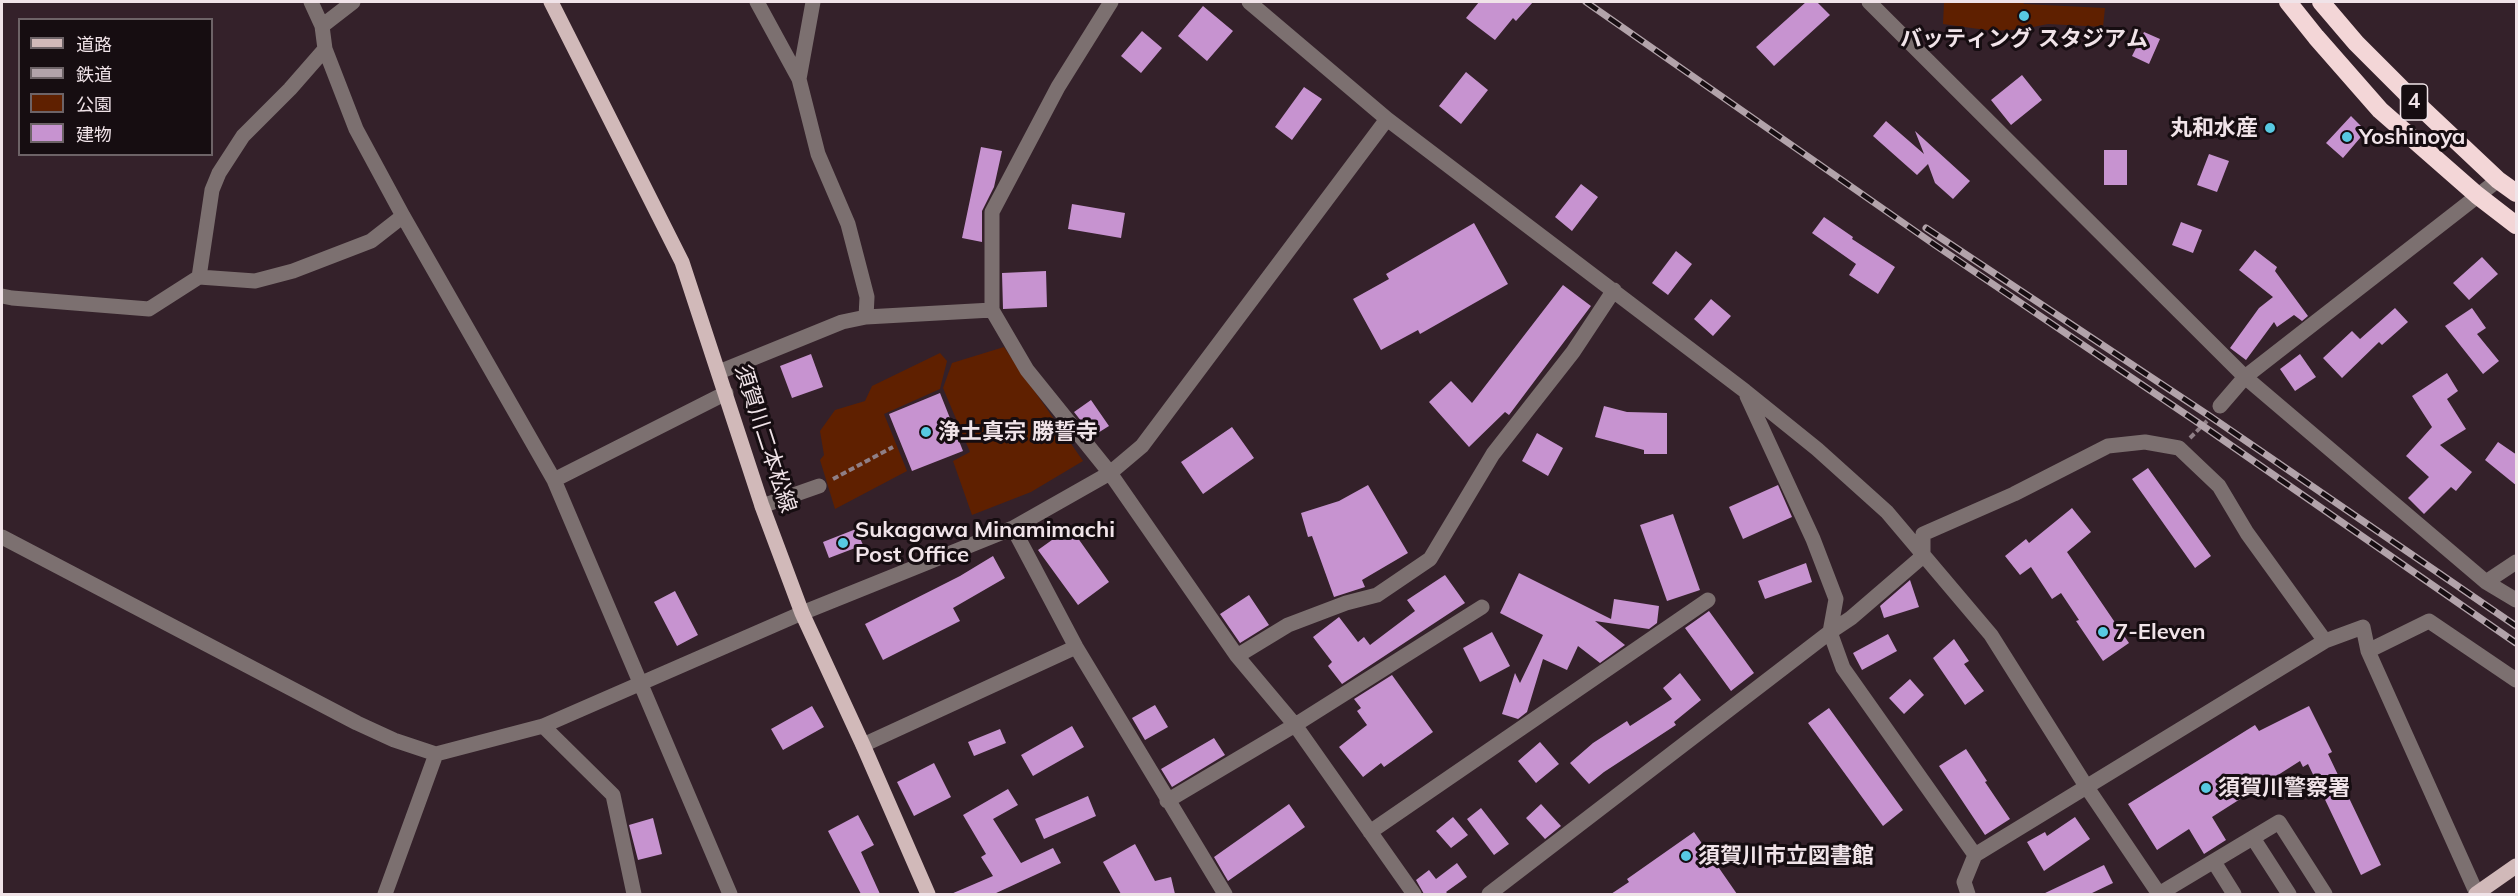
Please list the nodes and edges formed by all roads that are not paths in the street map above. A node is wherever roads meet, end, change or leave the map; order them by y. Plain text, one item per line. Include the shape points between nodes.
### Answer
1 (311, 2) edge
2 (353, 2) edge
3 (551, 2) edge
4 (756, 2) edge
5 (813, 2) edge
6 (1111, 2) edge
7 (1249, 2) edge
8 (1869, 2) edge
9 (2288, 2) edge
10 (2321, 2) edge
11 (322, 26) junction
12 (326, 49) junction
13 (799, 79) junction
14 (1387, 118) junction
15 (2498, 180) junction
16 (2517, 193) edge
17 (2477, 195) junction
18 (403, 216) junction
19 (2517, 225) edge
20 (199, 277) junction
21 (1614, 290) junction
22 (2, 296) edge
23 (992, 310) junction
24 (866, 317) junction
25 (719, 372) junction
26 (2245, 377) junction
27 (1745, 391) junction
28 (726, 393) junction
29 (2220, 406) road end
30 (1110, 472) junction
31 (554, 480) junction
32 (819, 486) road end
33 (762, 506) junction
34 (1013, 528) junction
35 (2, 537) edge
36 (1923, 556) junction
37 (2517, 562) edge
38 (2487, 582) junction
39 (1708, 600) dead end
40 (2517, 600) edge
41 (1482, 607) dead end
42 (802, 613) junction
43 (1830, 632) junction
44 (2325, 641) junction
45 (1076, 647) junction
46 (2368, 651) junction
47 (1237, 656) junction
48 (2517, 680) edge
49 (640, 683) junction
50 (1295, 725) junction
51 (543, 726) junction
52 (863, 745) junction
53 (436, 754) junction
54 (2086, 786) junction
55 (1167, 801) junction
56 (1370, 832) junction
57 (2253, 838) junction
58 (1975, 855) junction
59 (2214, 862) junction
60 (2517, 866) edge
61 (2180, 890) edge
62 (385, 894) edge
63 (634, 894) edge
64 (730, 894) edge
65 (928, 894) edge
66 (1226, 894) edge
67 (1414, 894) edge
68 (1489, 894) edge
69 (1968, 894) edge
70 (2159, 894) edge
71 (2234, 894) edge
72 (2289, 894) edge
73 (2325, 894) edge
74 (2476, 894) edge

1 - 11 street
2 - 11 street
3 - 25 main road, 須賀川二本松線 via 682,262
4 - 13 street
5 - 13 street
6 - 23 street via 1058,87 992,212
7 - 14 street
8 - 26 street
9 - 17 highway, 4 via 2380,110
10 - 15 highway, 4 via 2356,43
11 - 12 street
12 - 18 street via 356,129
12 - 20 street via 243,136 219,173 212,190
13 - 24 street via 818,154 848,224 867,297
14 - 21 street
14 - 30 street via 1142,446
15 - 16 highway, 4
15 - 17 street
17 - 19 highway, 4
17 - 26 street
18 - 20 street via 371,241 293,271 255,281
18 - 31 street
20 - 22 street via 149,309
21 - 27 street
21 - 47 street via 1573,352 1493,454 1430,559 1377,595 1288,625
23 - 24 street
23 - 30 street via 1027,369
24 - 25 street via 842,322
25 - 28 main road, 須賀川二本松線
26 - 29 street
26 - 38 street
27 - 36 street via 1887,512
27 - 43 street via 1836,599
28 - 31 street
28 - 33 main road, 須賀川二本松線
30 - 34 street
30 - 47 street
31 - 49 street
32 - 33 street
33 - 42 main road, 須賀川二本松線
34 - 42 street
34 - 45 street
35 - 53 street via 357,723
36 - 43 street
36 - 44 street via 1923,534 2108,446 2145,442 2179,448 2219,486 2247,533
36 - 54 street via 1990,635
37 - 38 street
38 - 40 street
39 - 56 street
41 - 50 street
42 - 49 street
42 - 52 main road, 須賀川二本松線
43 - 58 street via 1844,668
43 - 68 street
44 - 46 street via 2363,627
44 - 54 street
45 - 52 street
45 - 55 street
46 - 48 street via 2429,621
46 - 74 street
47 - 50 street
49 - 51 street
49 - 64 street
50 - 55 street
50 - 56 street
51 - 53 street
51 - 63 street via 613,795
52 - 65 main road, 須賀川二本松線
53 - 62 street
54 - 58 street
54 - 70 street
55 - 66 street
56 - 67 street
57 - 59 street
57 - 72 street
57 - 73 street via 2279,822
58 - 69 street via 1964,882
59 - 61 street
59 - 71 street
60 - 74 main road
61 - 70 street

